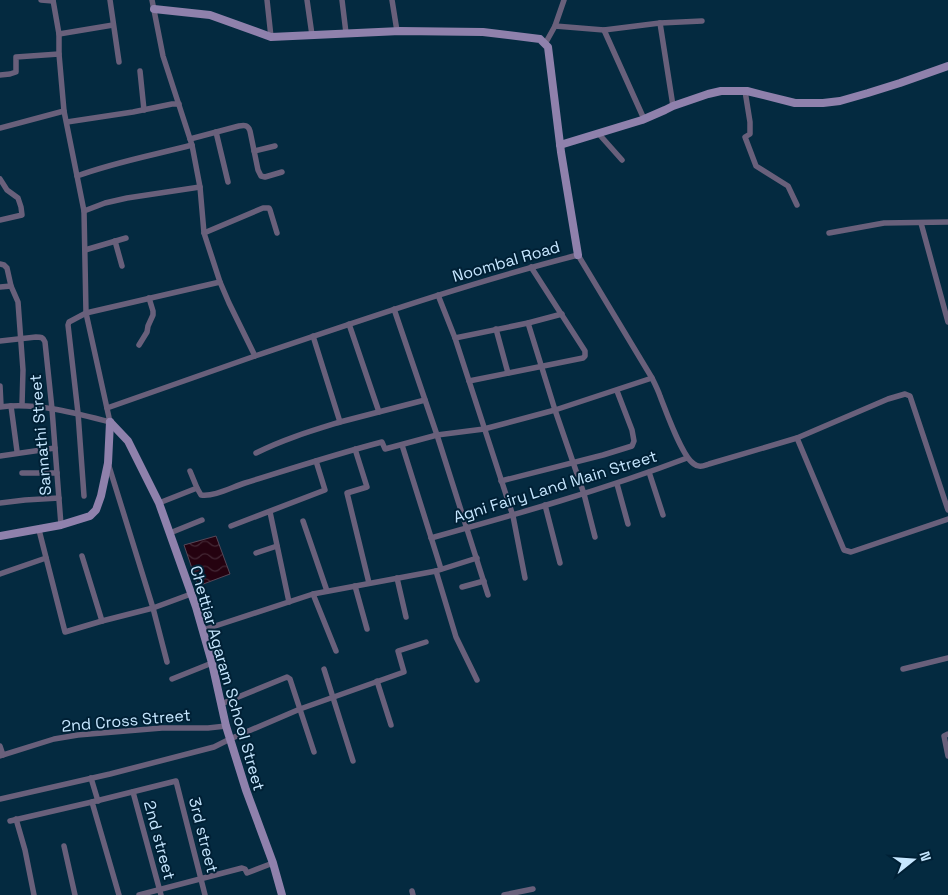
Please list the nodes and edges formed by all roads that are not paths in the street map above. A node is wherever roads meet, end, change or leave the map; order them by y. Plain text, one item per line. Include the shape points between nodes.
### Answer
1 (41, 0) edge
2 (110, 0) edge
3 (152, 0) edge
4 (267, 0) edge
5 (307, 0) edge
6 (342, 0) edge
7 (392, 0) edge
8 (564, 0) edge
9 (53, 1) edge
10 (154, 9) junction
11 (702, 21) dead end
12 (660, 23) junction
13 (113, 25) junction
14 (555, 26) junction
15 (604, 30) junction
16 (397, 31) junction
17 (346, 33) junction
18 (59, 34) junction
19 (312, 35) junction
20 (271, 37) junction
21 (545, 44) junction
22 (59, 54) junction
23 (118, 62) dead end
24 (948, 66) edge
25 (140, 70) dead end
26 (0, 75) edge
27 (745, 90) junction
28 (179, 104) junction
29 (673, 106) junction
30 (144, 110) junction
31 (64, 111) junction
32 (644, 118) junction
33 (66, 122) junction
34 (0, 128) edge
35 (216, 132) junction
36 (598, 133) junction
37 (191, 142) junction
38 (560, 145) junction
39 (275, 146) dead end
40 (254, 151) junction
41 (622, 160) dead end
42 (282, 172) dead end
43 (78, 176) junction
44 (0, 179) edge
45 (228, 182) dead end
46 (200, 186) junction
47 (797, 205) dead end
48 (84, 211) junction
49 (0, 220) edge
50 (948, 222) edge
51 (921, 223) junction
52 (204, 233) junction
53 (277, 233) dead end
54 (830, 233) dead end
55 (126, 238) dead end
56 (115, 241) junction
57 (85, 250) junction
58 (578, 255) junction
59 (0, 264) edge
60 (122, 266) dead end
61 (531, 267) junction
62 (220, 282) junction
63 (11, 286) junction
64 (0, 288) edge
65 (438, 295) junction
66 (149, 298) junction
67 (394, 309) junction
68 (86, 313) junction
69 (562, 314) junction
70 (948, 322) edge
71 (528, 323) junction
72 (349, 324) junction
73 (496, 329) junction
74 (313, 336) junction
75 (455, 338) junction
76 (21, 339) junction
77 (0, 341) edge
78 (139, 345) dead end
79 (254, 356) junction
80 (542, 366) junction
81 (508, 373) junction
82 (652, 378) junction
83 (469, 381) junction
84 (0, 386) edge
85 (617, 390) junction
86 (425, 400) junction
87 (22, 405) junction
88 (1, 406) edge
89 (11, 406) junction
90 (106, 408) junction
91 (52, 409) junction
92 (555, 410) junction
93 (380, 412) junction
94 (78, 414) junction
95 (110, 422) junction
96 (340, 422) junction
97 (484, 429) junction
98 (437, 435) junction
99 (797, 438) junction
100 (402, 445) junction
101 (55, 448) junction
102 (355, 449) junction
103 (17, 451) dead end
104 (256, 453) dead end
105 (0, 456) edge
106 (687, 458) junction
107 (316, 461) junction
108 (573, 462) junction
109 (108, 463) junction
110 (190, 471) dead end
111 (649, 472) junction
112 (22, 473) dead end
113 (57, 473) junction
114 (501, 481) junction
115 (616, 484) junction
116 (197, 488) junction
117 (584, 494) junction
118 (84, 496) dead end
119 (59, 498) junction
120 (0, 503) edge
121 (159, 503) junction
122 (545, 505) junction
123 (948, 510) edge
124 (270, 512) junction
125 (663, 515) dead end
126 (513, 516) junction
127 (948, 519) edge
128 (202, 520) dead end
129 (303, 521) dead end
130 (628, 524) dead end
131 (61, 525) junction
132 (231, 526) dead end
133 (467, 528) junction
134 (39, 530) junction
135 (170, 533) junction
136 (0, 536) edge
137 (595, 537) dead end
138 (431, 538) junction
139 (277, 546) junction
140 (256, 553) dead end
141 (82, 556) dead end
142 (46, 558) junction
143 (477, 558) junction
144 (560, 563) dead end
145 (438, 570) junction
146 (0, 574) edge
147 (397, 578) junction
148 (525, 578) dead end
149 (484, 581) junction
150 (369, 583) junction
151 (355, 586) junction
152 (462, 587) dead end
153 (327, 591) junction
154 (191, 594) junction
155 (313, 594) junction
156 (488, 595) dead end
157 (289, 602) junction
158 (153, 608) junction
159 (406, 617) dead end
160 (102, 621) junction
161 (367, 629) dead end
162 (203, 630) junction
163 (426, 642) dead end
164 (336, 651) dead end
165 (948, 658) edge
166 (167, 662) dead end
167 (212, 663) junction
168 (324, 669) dead end
169 (903, 669) dead end
170 (172, 679) dead end
171 (477, 680) dead end
172 (377, 682) junction
173 (333, 697) junction
174 (221, 704) junction
175 (300, 709) junction
176 (391, 725) dead end
177 (226, 726) junction
178 (948, 734) edge
179 (230, 738) junction
180 (0, 746) edge
181 (314, 752) dead end
182 (1, 755) edge
183 (948, 756) edge
184 (353, 761) dead end
185 (91, 778) junction
186 (133, 792) junction
187 (0, 798) edge
188 (95, 801) junction
189 (64, 846) dead end
190 (273, 863) junction
191 (201, 879) junction
192 (533, 889) dead end
193 (160, 892) edge
194 (34, 895) edge
195 (75, 895) edge
196 (119, 895) edge
197 (139, 895) edge
198 (205, 895) edge
199 (282, 895) edge
200 (504, 895) edge

1 - 9 street
2 - 13 street
3 - 10 street
4 - 20 street
5 - 19 street
6 - 17 street
7 - 16 street
8 - 14 street
9 - 18 street
10 - 20 street via 210,15
10 - 28 street via 163,56
11 - 12 street
12 - 15 street
12 - 29 street
13 - 18 street
13 - 23 street
14 - 15 street
14 - 21 street
15 - 32 street
16 - 17 street
16 - 21 street via 483,32 540,40
17 - 19 street
18 - 22 street
19 - 20 street
21 - 38 street via 548,47
22 - 26 street via 16,57 16,72
22 - 31 street
24 - 27 street via 868,93 824,103 795,103
25 - 30 street
27 - 29 street via 713,93
27 - 47 street via 750,122 750,134 745,136 756,166 788,186
28 - 30 street
28 - 37 street
29 - 32 street
30 - 33 street
31 - 33 street
31 - 34 street
32 - 36 street
33 - 43 street
35 - 37 street
35 - 40 street via 246,125
35 - 45 street
36 - 38 street
36 - 41 street
37 - 43 street via 164,153
37 - 46 street
38 - 58 street
39 - 40 street
40 - 42 street via 261,176
43 - 48 street
44 - 49 street via 22,207 22,215
46 - 48 street via 127,198
46 - 52 street
48 - 57 street
50 - 51 street
51 - 54 street via 884,223
51 - 70 street
52 - 53 street via 263,208 269,208
52 - 62 street
55 - 56 street
56 - 57 street
56 - 60 street
57 - 68 street
58 - 61 street, Noombal Road
58 - 82 street, Noombal Road
59 - 63 street via 6,266
61 - 65 street, Noombal Road
61 - 69 street
62 - 66 street
62 - 79 street
63 - 64 street
63 - 76 street via 18,302
65 - 67 street, Noombal Road
65 - 75 street
66 - 68 street
66 - 78 street via 153,315
67 - 72 street, Noombal Road
67 - 86 street
68 - 90 street
68 - 94 street via 71,320 68,326
69 - 71 street
69 - 80 street via 586,351 585,356
71 - 73 street
71 - 80 street
72 - 74 street, Noombal Road
72 - 93 street
73 - 75 street
73 - 81 street
74 - 79 street, Noombal Road
74 - 96 street
75 - 83 street
76 - 77 street
76 - 87 street
76 - 91 street, Sannathi Street via 44,339
79 - 90 street, Noombal Road
80 - 81 street
80 - 92 street
81 - 83 street
82 - 85 street
82 - 106 street, Noombal Road
83 - 97 street
84 - 88 street
85 - 92 street
85 - 108 street via 632,430 632,446
86 - 93 street
86 - 98 street
87 - 89 street
87 - 91 street
88 - 89 street
89 - 103 street
90 - 95 street
91 - 94 street
91 - 101 street, Sannathi Street
92 - 97 street
92 - 108 street
93 - 96 street
94 - 95 street
94 - 118 street
95 - 109 street
95 - 121 street, Chettiar Agaram School Street via 128,441
96 - 104 street via 305,432
97 - 98 street
97 - 114 street
98 - 100 street
98 - 133 street
99 - 106 street via 699,467
99 - 123 street via 888,400 905,394 910,396
99 - 127 street via 844,550 851,552
100 - 102 street via 385,450 382,442
100 - 138 street
101 - 105 street
101 - 113 street, Sannathi Street
102 - 107 street
102 - 150 street via 367,486 347,493
106 - 111 street, Agni Fairy Land Main Street
107 - 116 street via 207,496 201,495
107 - 124 street via 325,490
108 - 114 street
108 - 117 street
109 - 131 street via 96,510 90,516
109 - 158 street
110 - 116 street
111 - 115 street, Agni Fairy Land Main Street
111 - 125 street
112 - 113 street
113 - 119 street, Sannathi Street
114 - 126 street
115 - 117 street, Agni Fairy Land Main Street
115 - 130 street
116 - 121 street
117 - 122 street, Agni Fairy Land Main Street
117 - 137 street
119 - 120 street
119 - 131 street, Sannathi Street
121 - 135 street, Chettiar Agaram School Street
122 - 126 street, Agni Fairy Land Main Street
122 - 144 street
124 - 132 street
124 - 139 street
126 - 133 street, Agni Fairy Land Main Street
126 - 148 street
128 - 135 street
129 - 153 street
131 - 134 street
133 - 138 street, Agni Fairy Land Main Street
133 - 143 street
134 - 136 street
134 - 142 street
135 - 154 street, Chettiar Agaram School Street
138 - 145 street
139 - 140 street
139 - 157 street
141 - 160 street
142 - 146 street
142 - 160 street via 65,632
143 - 145 street
143 - 149 street
145 - 147 street
145 - 171 street via 456,637
147 - 150 street
147 - 159 street
149 - 152 street
149 - 156 street
150 - 151 street
151 - 153 street
151 - 161 street
153 - 155 street
154 - 158 street
154 - 162 street, Chettiar Agaram School Street
155 - 157 street
155 - 164 street
157 - 162 street
158 - 160 street
158 - 166 street
162 - 167 street, Chettiar Agaram School Street
163 - 172 street via 398,651 404,672
165 - 169 street
167 - 170 street
167 - 174 street, Chettiar Agaram School Street
168 - 173 street
172 - 173 street
172 - 176 street
173 - 175 street
173 - 184 street
174 - 175 street via 286,677 290,679
174 - 177 street, Chettiar Agaram School Street
175 - 179 street
175 - 181 street
177 - 179 street, Chettiar Agaram School Street
177 - 182 street, 2nd Cross Street via 78,735
178 - 183 street via 944,736
179 - 185 street via 214,747
179 - 190 street, Chettiar Agaram School Street
180 - 182 street
185 - 187 street
185 - 188 street
186 - 188 street
186 - 191 street, 3rd street via 176,781
186 - 193 street, 2nd street
188 - 194 street via 13,820 25,850
188 - 196 street
189 - 195 street
190 - 191 street via 247,873 242,868
190 - 199 street, Chettiar Agaram School Street
191 - 193 street
191 - 198 street, 3rd street
192 - 200 street
193 - 197 street

